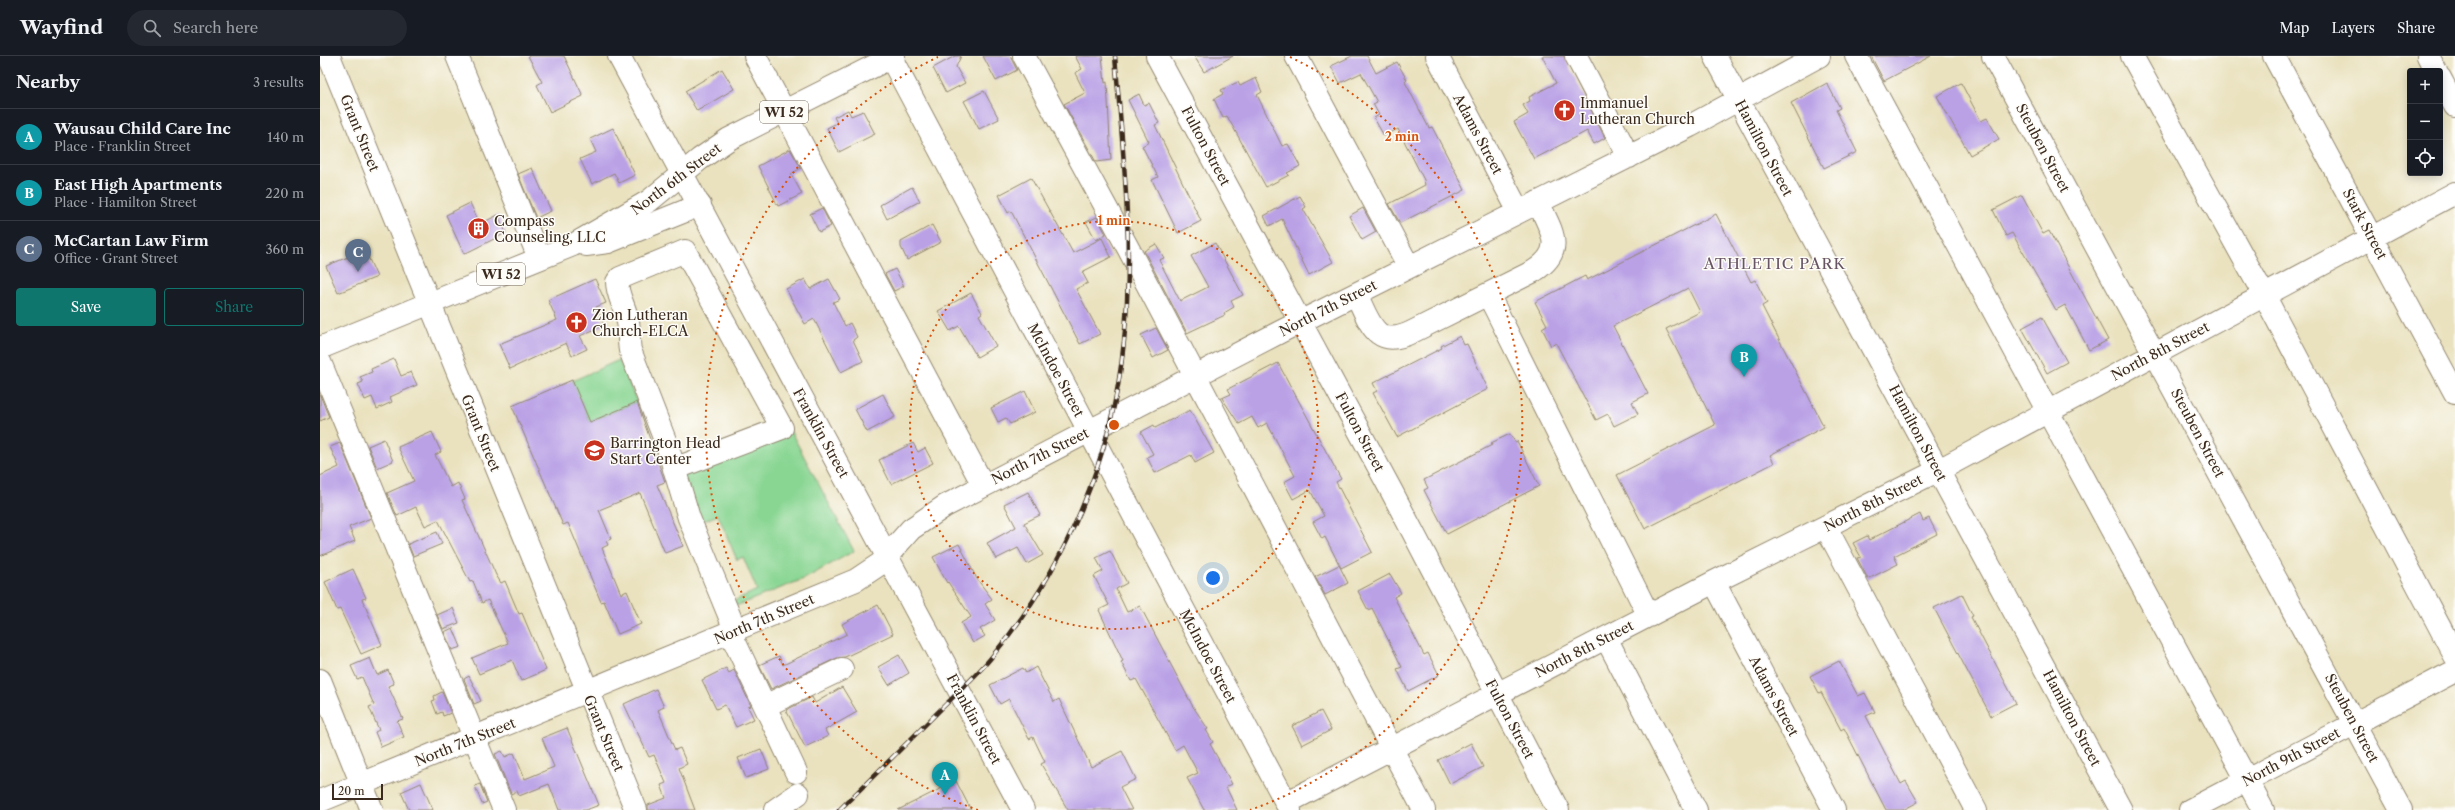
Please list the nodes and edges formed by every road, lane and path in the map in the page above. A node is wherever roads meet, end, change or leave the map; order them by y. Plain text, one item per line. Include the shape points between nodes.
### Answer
1 (329, 56) edge
2 (457, 56) edge
3 (619, 56) edge
4 (755, 56) edge
5 (1024, 56) edge
6 (1157, 56) edge
7 (1296, 56) edge
8 (1437, 56) edge
9 (1576, 56) edge
10 (1715, 56) edge
11 (1819, 56) edge
12 (1856, 56) edge
13 (1994, 56) edge
14 (2132, 56) edge
15 (2274, 56) edge
16 (2428, 56) edge
17 (892, 57) edge
18 (2434, 68) edge
19 (2443, 84) edge
20 (1738, 100) junction
21 (2455, 106) edge
22 (785, 112) junction
23 (1629, 157) junction
24 (682, 174) junction
25 (2455, 193) edge
26 (700, 205) junction
27 (1529, 207) junction
28 (2371, 237) junction
29 (572, 245) junction
30 (539, 258) junction
31 (1409, 267) junction
32 (1356, 294) junction
33 (1488, 294) junction
34 (2264, 295) junction
35 (429, 303) junction
36 (1301, 322) junction
37 (320, 348) edge
38 (2155, 354) junction
39 (320, 362) edge
40 (1195, 376) junction
41 (2455, 393) edge
42 (2047, 412) junction
43 (1088, 431) junction
44 (674, 469) junction
45 (1939, 470) junction
46 (983, 485) junction
47 (1826, 527) junction
48 (887, 556) junction
49 (1714, 582) junction
50 (1649, 616) junction
51 (733, 633) junction
52 (1606, 638) junction
53 (2455, 656) edge
54 (842, 669) dead end
55 (2455, 671) edge
56 (320, 680) edge
57 (587, 693) junction
58 (1497, 694) junction
59 (765, 706) junction
60 (2355, 723) junction
61 (475, 738) junction
62 (1392, 749) junction
63 (796, 772) dead end
64 (2247, 780) junction
65 (362, 784) junction
66 (798, 794) dead end
67 (320, 801) edge
68 (1288, 806) edge
69 (372, 810) edge
70 (504, 810) edge
71 (636, 810) edge
72 (775, 810) edge
73 (1023, 810) edge
74 (1424, 810) edge
75 (1558, 810) edge
76 (1696, 810) edge
77 (1834, 810) edge
78 (1976, 810) edge
79 (2121, 810) edge
80 (2190, 810) edge
81 (2263, 810) edge
82 (2401, 810) edge

1 - 35 street, Grant Street
2 - 30 street
3 - 24 street, Franklin Street
4 - 22 street
5 - 40 street
6 - 36 street, Fulton Street
7 - 31 street
8 - 27 street, Adams Street
9 - 23 street
10 - 20 street, Hamilton Street
11 - 20 street, North 7th Street
12 - 42 street
13 - 38 street, Steuben Street
14 - 34 street
15 - 28 street, Stark Street
16 - 18 street
17 - 22 street, North 6th Street / WI 52
17 - 43 street, McIndoe Street
19 - 21 street
20 - 23 street, North 7th Street
20 - 45 street, Hamilton Street
22 - 24 street, North 6th Street / WI 52 via 729,139
22 - 46 street
23 - 27 street, North 7th Street
24 - 26 street, Franklin Street
24 - 29 street, North 6th Street / WI 52 via 635,210
25 - 28 street, North 8th Street
26 - 29 street via 608,242
26 - 48 street, Franklin Street
27 - 31 street, North 7th Street
27 - 33 street, Adams Street via 1554,239 1553,253 1544,265
28 - 34 street, North 8th Street
28 - 41 street, Stark Street
29 - 30 street, North 6th Street / WI 52
30 - 35 street, North 6th Street / WI 52
31 - 32 street, North 7th Street
32 - 33 street, Adams Street via 1376,332 1385,338 1393,339
32 - 36 street, North 7th Street
33 - 50 street
34 - 38 street, North 8th Street
34 - 53 street
35 - 37 street, North 6th Street / WI 52
35 - 57 street, Grant Street
36 - 40 street, North 7th Street
36 - 58 street, Fulton Street
38 - 42 street, North 8th Street
38 - 60 street, Steuben Street
39 - 61 street
40 - 43 street, North 7th Street
40 - 62 street
42 - 45 street, North 8th Street
42 - 64 street
43 - 46 street, North 7th Street
43 - 68 street, McIndoe Street
44 - 44 street via 630,350 628,322 616,282 620,278 685,251 782,428
44 - 51 street via 689,518
45 - 47 street, North 8th Street
45 - 79 street, Hamilton Street
46 - 48 street, North 7th Street via 910,529
47 - 49 street, North 8th Street
47 - 78 street
48 - 51 street, North 7th Street via 875,568 856,580
48 - 73 street, Franklin Street
49 - 50 street, North 8th Street
49 - 77 street, Adams Street
50 - 52 street, North 8th Street
51 - 57 street, North 7th Street
51 - 59 street
52 - 58 street, North 8th Street
52 - 76 street
54 - 59 street
55 - 60 street, North 9th Street
56 - 65 street
57 - 61 street, North 7th Street
57 - 71 street, Grant Street
58 - 62 street, North 8th Street
58 - 75 street, Fulton Street
59 - 63 street
60 - 64 street, North 9th Street
60 - 82 street, Steuben Street
61 - 65 street, North 7th Street
61 - 70 street
62 - 68 street, North 8th Street
62 - 74 street
64 - 80 street, North 9th Street
64 - 81 street
65 - 67 street, North 7th Street
65 - 69 street
66 - 72 street

